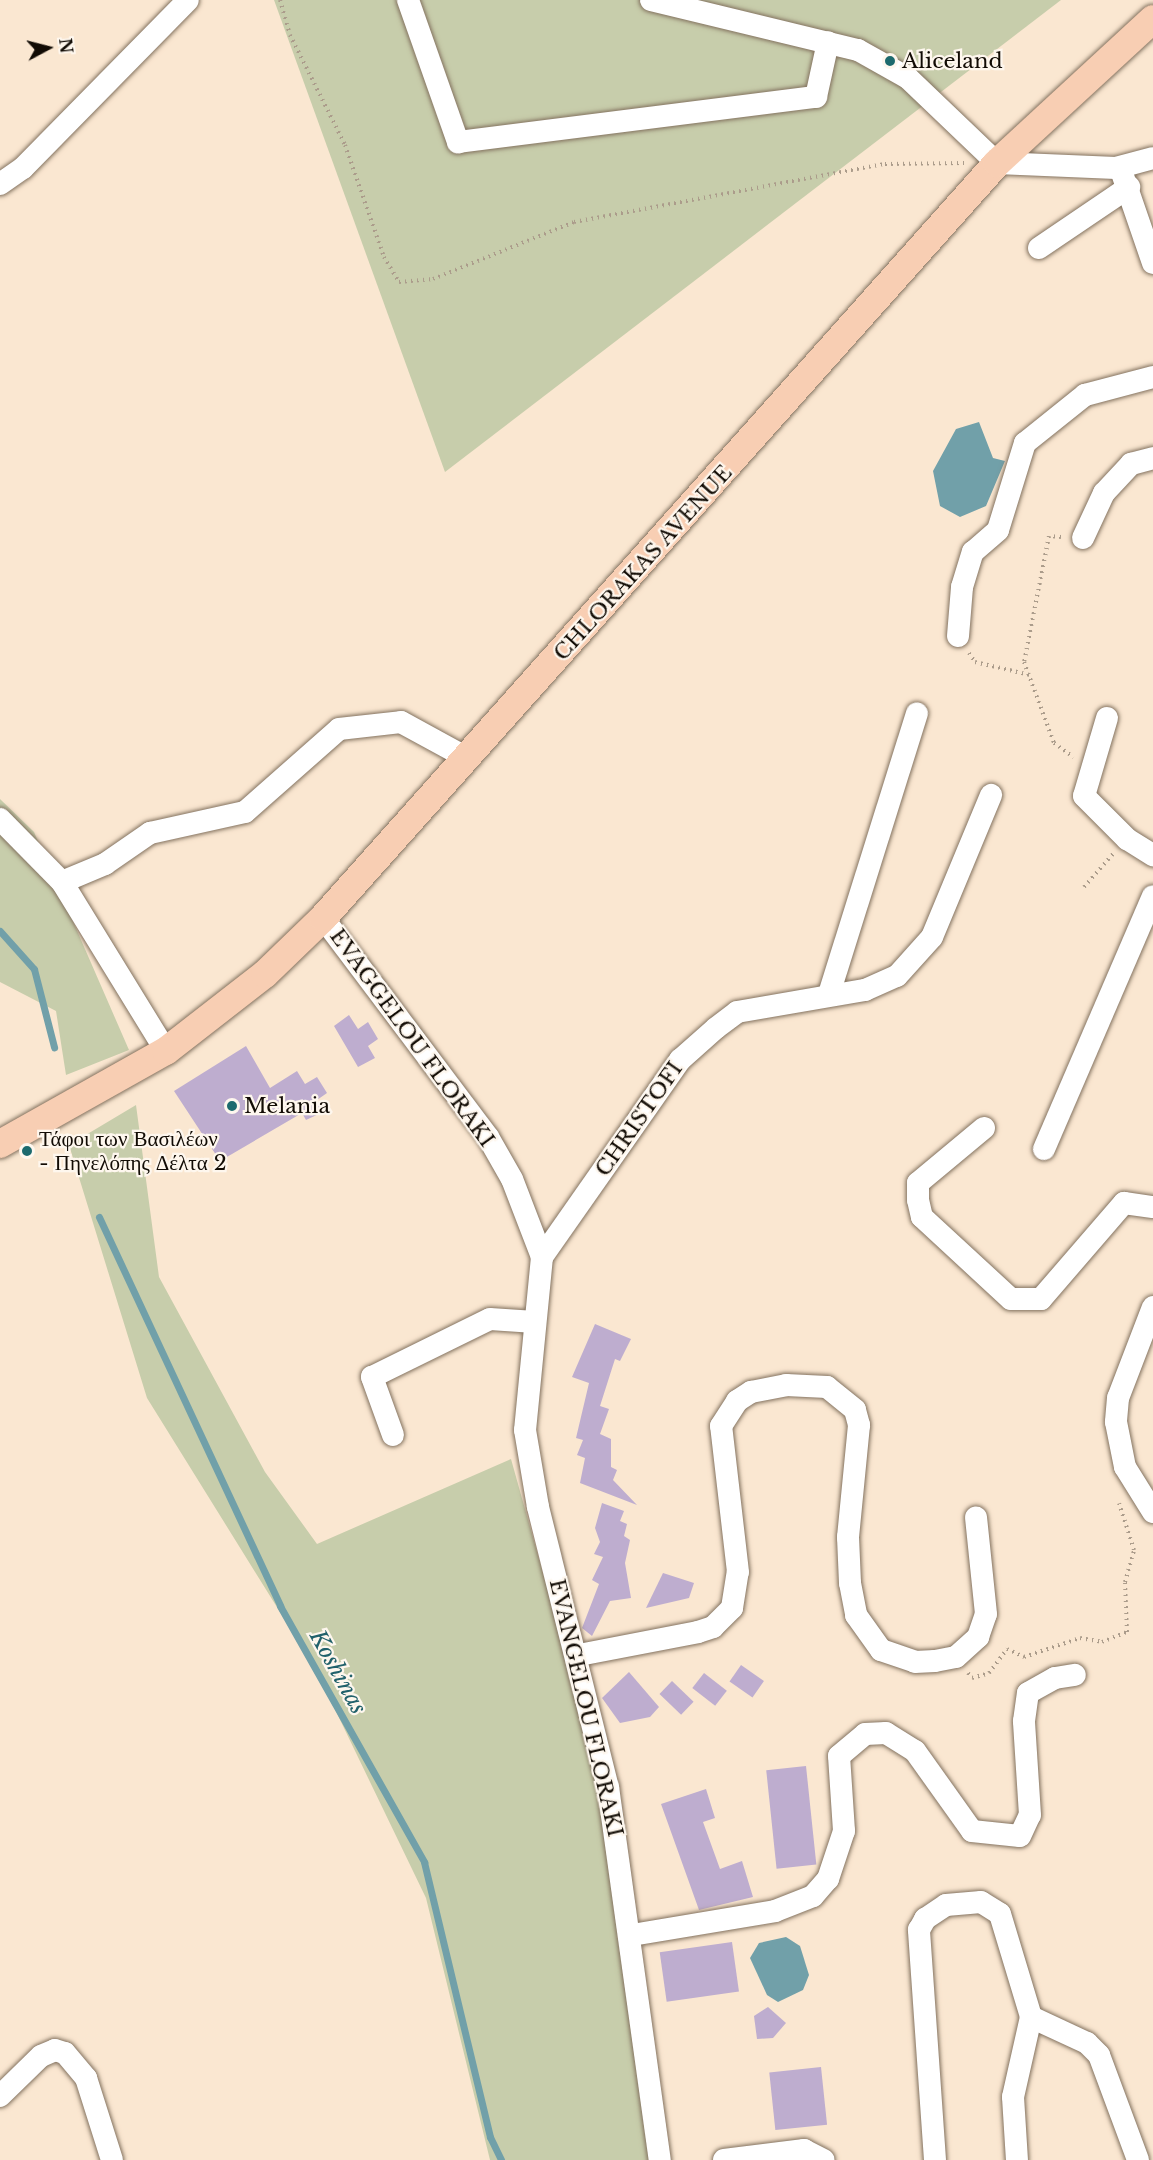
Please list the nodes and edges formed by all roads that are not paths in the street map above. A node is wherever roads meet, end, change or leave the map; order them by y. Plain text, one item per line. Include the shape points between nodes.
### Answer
1 (188, 0) edge
2 (408, 0) edge
3 (651, 0) edge
4 (722, 9) edge
5 (1153, 20) edge
6 (828, 42) junction
7 (1153, 158) edge
8 (997, 163) junction
9 (1116, 168) junction
10 (0, 184) edge
11 (1129, 187) junction
12 (1039, 248) dead end
13 (1153, 263) edge
14 (1153, 377) edge
15 (1153, 458) edge
16 (1083, 538) road end
17 (958, 636) road end
18 (917, 714) dead end
19 (1107, 718) dead end
20 (469, 759) junction
21 (991, 795) dead end
22 (0, 819) edge
23 (1153, 855) edge
24 (63, 882) junction
25 (1153, 896) edge
26 (323, 918) junction
27 (829, 994) junction
28 (166, 1051) junction
29 (984, 1128) dead end
30 (0, 1144) edge
31 (1044, 1149) dead end
32 (1153, 1207) edge
33 (542, 1257) junction
34 (1153, 1307) edge
35 (535, 1322) junction
36 (393, 1436) dead end
37 (1148, 1504) edge
38 (976, 1518) dead end
39 (579, 1655) junction
40 (1075, 1675) dead end
41 (632, 1935) junction
42 (1030, 2017) junction
43 (0, 2096) edge
44 (112, 2160) edge
45 (660, 2160) edge
46 (724, 2160) edge
47 (824, 2160) edge
48 (935, 2160) edge
49 (1017, 2160) edge
50 (1138, 2160) edge

1 - 10 street via 23,168
2 - 6 street via 458,142 816,97
3 - 4 street
4 - 6 street
5 - 8 main road, CHLORAKAS AVENUE
6 - 8 street via 858,50 908,78
7 - 9 street
8 - 9 street
8 - 20 main road, CHLORAKAS AVENUE
9 - 11 street
11 - 12 street
11 - 13 street
14 - 17 street via 1084,395 1025,443 998,530 973,552 962,587
15 - 16 street via 1131,464 1104,493
18 - 27 street
19 - 23 street via 1084,796 1126,839
20 - 24 street via 401,722 339,729 245,812 150,833 105,864
20 - 26 main road, CHLORAKAS AVENUE
21 - 27 street, CHRISTOFI via 932,937 897,976 865,990
22 - 24 street
24 - 28 street
25 - 31 street
26 - 28 main road, CHLORAKAS AVENUE via 266,974
26 - 33 street, EVAGGELOU FLORAKI via 488,1137 512,1179
27 - 33 street, CHRISTOFI via 737,1012 680,1060
28 - 30 main road, CHLORAKAS AVENUE
29 - 32 street via 918,1183 918,1200 922,1217 1011,1299 1026,1302 1046,1295 1124,1203
33 - 35 street, EVANGELOU FLORAKI
34 - 37 street via 1118,1398 1116,1422 1125,1467
35 - 36 street via 490,1319 372,1377
35 - 39 street, EVANGELOU FLORAKI via 524,1399 528,1460
38 - 39 street via 986,1614 978,1637 956,1657 915,1662 881,1650 856,1615 848,1538 860,1425 842,1394 809,1384 751,1392 737,1401 721,1426 738,1586 722,1619 698,1632
39 - 41 street, EVANGELOU FLORAKI
40 - 41 street via 1055,1678 1028,1694 1024,1721 1030,1815 1020,1836 972,1831 915,1751 886,1733 865,1734 839,1756 844,1831 828,1879 813,1896 775,1911
41 - 45 street, EVANGELOU FLORAKI
42 - 48 street via 1005,1927 992,1906 981,1902 946,1905 925,1918 919,1941
42 - 49 street via 1013,2097
42 - 50 street via 1087,2043 1099,2055
43 - 44 street via 41,2056 55,2050 65,2053 86,2078
46 - 47 street via 804,2150

